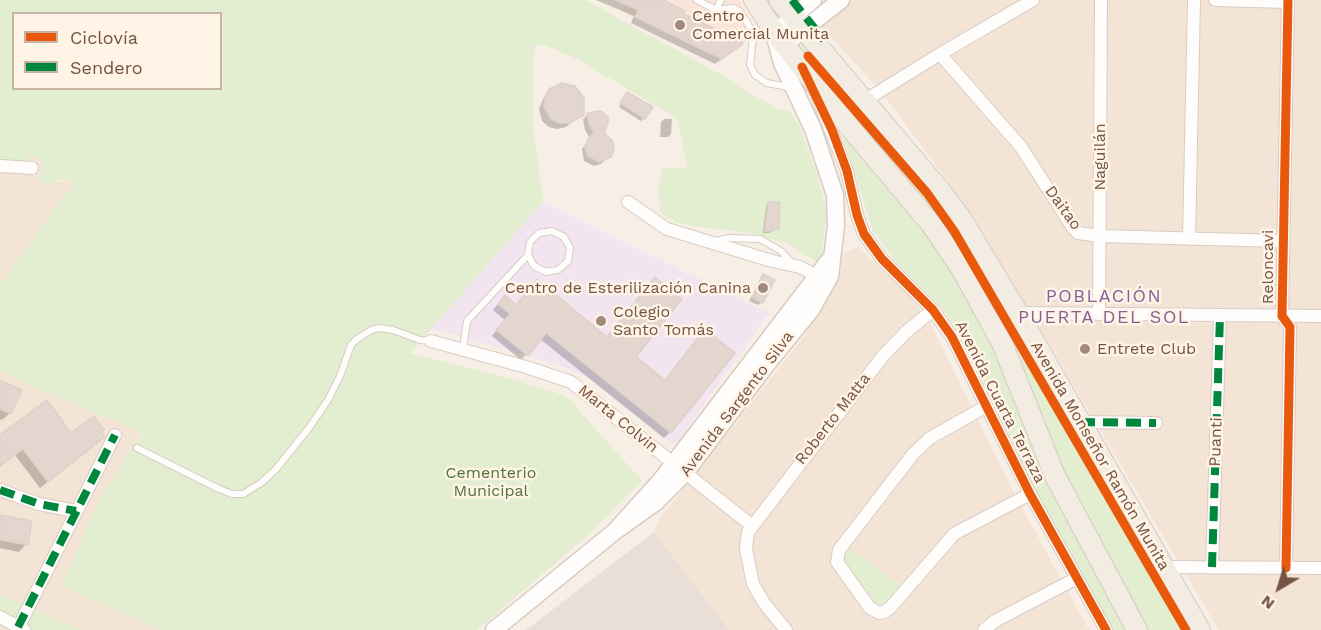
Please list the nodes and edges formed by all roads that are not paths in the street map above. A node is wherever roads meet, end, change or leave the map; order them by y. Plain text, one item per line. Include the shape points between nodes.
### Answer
1 (697, 0) edge
2 (721, 0) edge
3 (754, 0) edge
4 (779, 0) edge
5 (813, 0) edge
6 (841, 0) edge
7 (1033, 0) edge
8 (1101, 0) edge
9 (1194, 0) edge
10 (1215, 0) edge
11 (1288, 1) edge
12 (716, 9) junction
13 (798, 23) junction
14 (940, 54) junction
15 (785, 61) junction
16 (864, 101) junction
17 (0, 166) edge
18 (32, 168) dead end
19 (628, 202) dead end
20 (1100, 236) junction
21 (1189, 240) junction
22 (1282, 241) junction
23 (711, 243) junction
24 (528, 255) junction
25 (832, 256) junction
26 (794, 266) junction
27 (818, 276) junction
28 (933, 310) junction
29 (1018, 312) junction
30 (1099, 314) junction
31 (1282, 315) junction
32 (1220, 316) junction
33 (1321, 316) edge
34 (431, 341) joint
35 (463, 349) junction
36 (985, 407) junction
37 (1080, 422) junction
38 (1156, 423) dead end
39 (115, 435) dead end
40 (137, 448) dead end
41 (680, 469) junction
42 (0, 490) edge
43 (1030, 494) junction
44 (76, 511) junction
45 (752, 525) junction
46 (1163, 567) junction
47 (1212, 567) junction
48 (1286, 568) junction
49 (1321, 568) edge
50 (1077, 578) junction
51 (0, 617) edge
52 (20, 629) edge
53 (494, 630) edge
54 (786, 630) edge
55 (984, 630) edge
56 (1106, 630) edge
57 (1137, 630) edge
58 (1200, 630) edge

1 - 12 lane
2 - 12 lane
3 - 15 main road, Avenida Monseñor Ramón Munita
4 - 13 main road, Avenida Monseñor Ramón Munita
5 - 13 main road
6 - 13 main road
7 - 14 street
8 - 20 street, Naguilán
9 - 21 street
10 - 11 street
11 - 22 street, Reloncavi
12 - 15 lane via 733,8 742,14 753,36 750,61 754,75 767,83
13 - 15 main road
13 - 16 main road, Avenida Monseñor Ramón Munita
14 - 16 street
14 - 20 street, Daitao via 1021,147 1073,228 1081,235
15 - 25 main road, Avenida Sargento Silva via 835,195
15 - 28 street, Avenida Cuarta Terraza via 832,130 864,234 888,265
15 - 57 main road, Avenida Monseñor Ramón Munita via 931,224 962,270 1002,343 1055,476
16 - 29 main road, Avenida Monseñor Ramón Munita via 950,203
17 - 18 street
19 - 23 street via 667,229
20 - 21 street, Daitao
20 - 30 street, Naguilán
21 - 22 street, Daitao
22 - 31 street, Reloncavi
23 - 26 street
23 - 26 lane via 730,238 760,239 781,251
24 - 24 lane via 534,266 546,272 558,270 568,261 570,248 564,237 552,231 539,233 530,242
24 - 35 lane via 467,321
25 - 27 main road, Avenida Sargento Silva
25 - 41 main road, Avenida Sargento Silva via 830,276 815,305
26 - 27 street
27 - 41 main road, Avenida Sargento Silva
28 - 36 street, Avenida Cuarta Terraza via 952,337
28 - 45 street, Roberto Matta via 883,356
29 - 30 street
29 - 37 main road, Avenida Monseñor Ramón Munita
30 - 32 street
31 - 32 street
31 - 33 street
31 - 48 street, Reloncavi via 1290,327
32 - 47 street, Puanti
34 - 35 street, Marta Colvin
34 - 40 lane via 379,328 357,339 328,400 309,429 276,469 243,494 217,488
35 - 41 street, Marta Colvin via 571,382
36 - 43 street, Avenida Cuarta Terraza
36 - 43 street via 937,434 913,453 839,550 837,562 870,608 884,612 954,534
37 - 38 street
37 - 46 main road, Avenida Monseñor Ramón Munita
39 - 44 street
41 - 45 street, Marta Colvin
41 - 53 main road, Avenida Sargento Silva via 656,502
42 - 44 street via 39,504
43 - 50 street, Avenida Cuarta Terraza
44 - 52 street
45 - 54 street, Roberto Matta via 746,549 753,584
46 - 47 street
46 - 58 main road, Avenida Monseñor Ramón Munita
47 - 48 street
48 - 49 street
50 - 55 street
50 - 56 street, Avenida Cuarta Terraza
51 - 52 street

